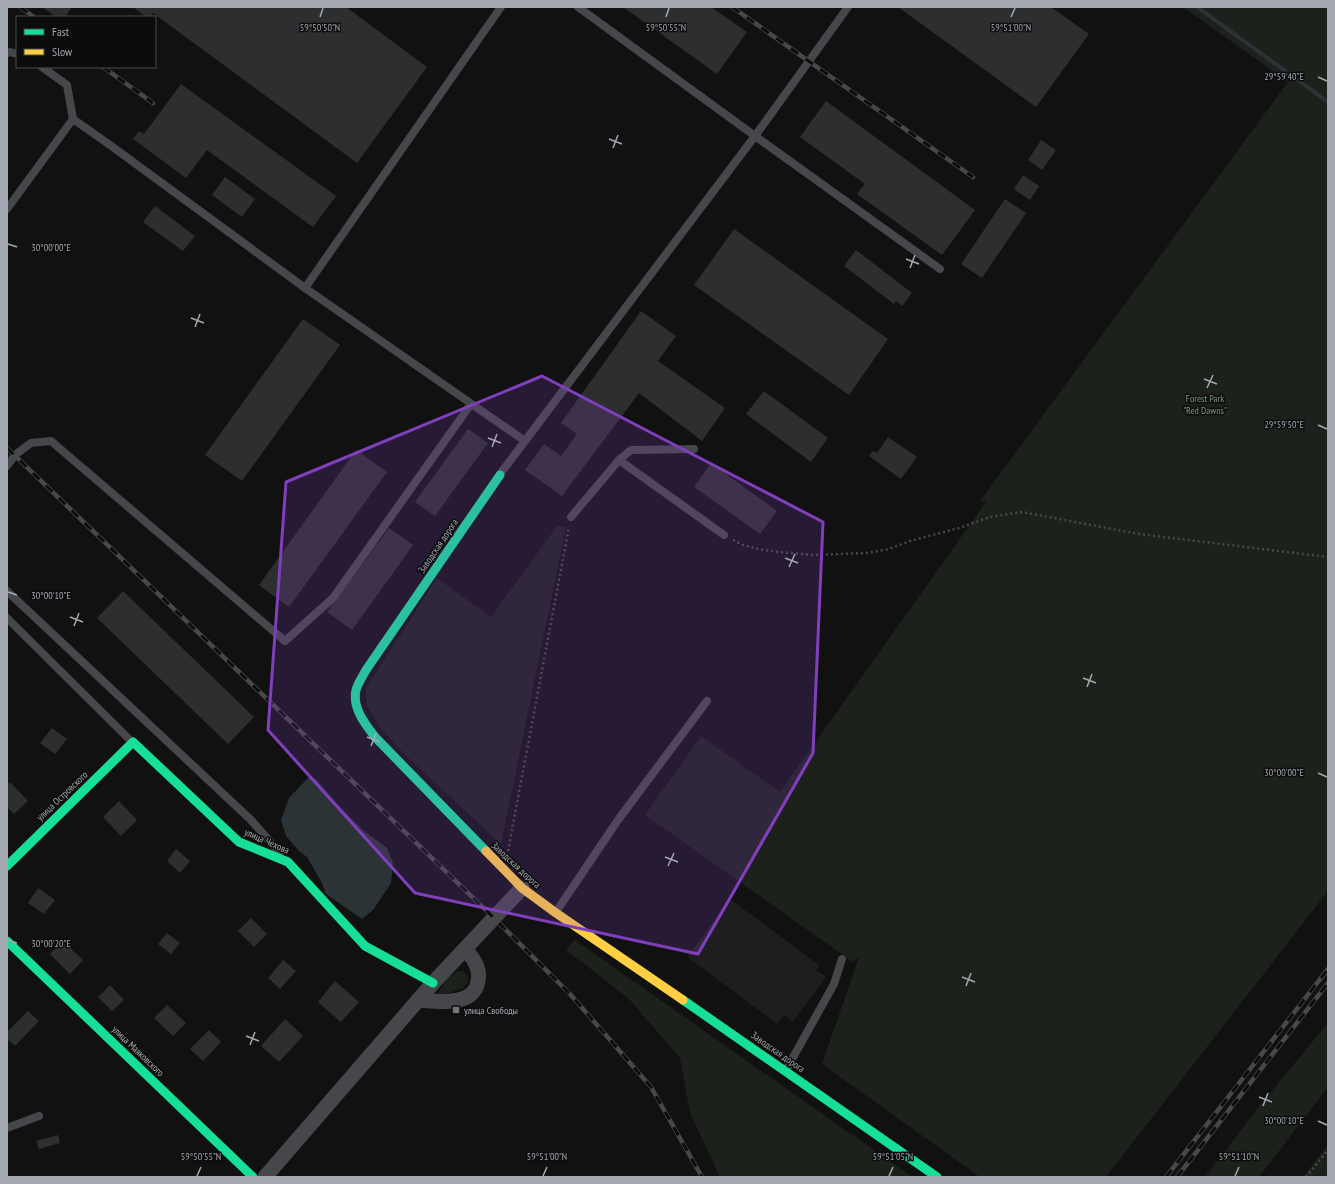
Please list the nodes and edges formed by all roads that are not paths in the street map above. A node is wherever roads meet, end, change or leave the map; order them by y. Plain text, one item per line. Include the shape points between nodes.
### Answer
1 (501, 7) edge
2 (578, 7) edge
3 (848, 7) edge
4 (43, 68) edge
5 (73, 119) junction
6 (755, 136) junction
7 (7, 209) edge
8 (940, 268) dead end
9 (305, 288) junction
10 (471, 404) junction
11 (525, 441) junction
12 (694, 449) dead end
13 (619, 460) junction
14 (7, 466) edge
15 (500, 475) joint
16 (571, 517) road end
17 (724, 535) road end
18 (7, 591) edge
19 (7, 618) edge
20 (707, 701) dead end
21 (133, 742) junction
22 (288, 862) junction
23 (7, 866) edge
24 (522, 888) junction
25 (556, 913) junction
26 (7, 941) edge
27 (466, 949) junction
28 (842, 959) dead end
29 (433, 983) junction
30 (418, 1000) junction
31 (785, 1070) junction
32 (39, 1116) dead end
33 (7, 1128) edge
34 (253, 1177) edge
35 (265, 1177) edge
36 (937, 1177) edge

1 - 9 lane
2 - 6 lane
3 - 6 lane
4 - 5 lane via 68,85
5 - 7 lane
5 - 9 lane
6 - 8 lane
6 - 11 lane
9 - 10 lane
10 - 11 lane
10 - 14 lane via 332,598 285,641 50,441 31,443 15,455
11 - 15 lane
12 - 13 lane via 631,450
13 - 16 lane
13 - 17 lane
15 - 24 street, Заводская дорога via 366,670 356,690 356,708 364,724 375,737
18 - 22 lane via 251,820
19 - 21 lane
20 - 25 lane via 618,820
21 - 22 street, улица Чехова via 239,842
21 - 23 street, улица Островского
22 - 29 street, улица Чехова via 364,946
24 - 25 street, Заводская дорога
24 - 27 street
25 - 31 street, Заводская дорога
26 - 34 street, улица Маяковского
27 - 29 street
27 - 30 street via 478,967 476,989 468,997 455,1000
28 - 31 lane via 834,984
29 - 30 street
30 - 35 street
31 - 36 street, Заводская дорога
32 - 33 lane

